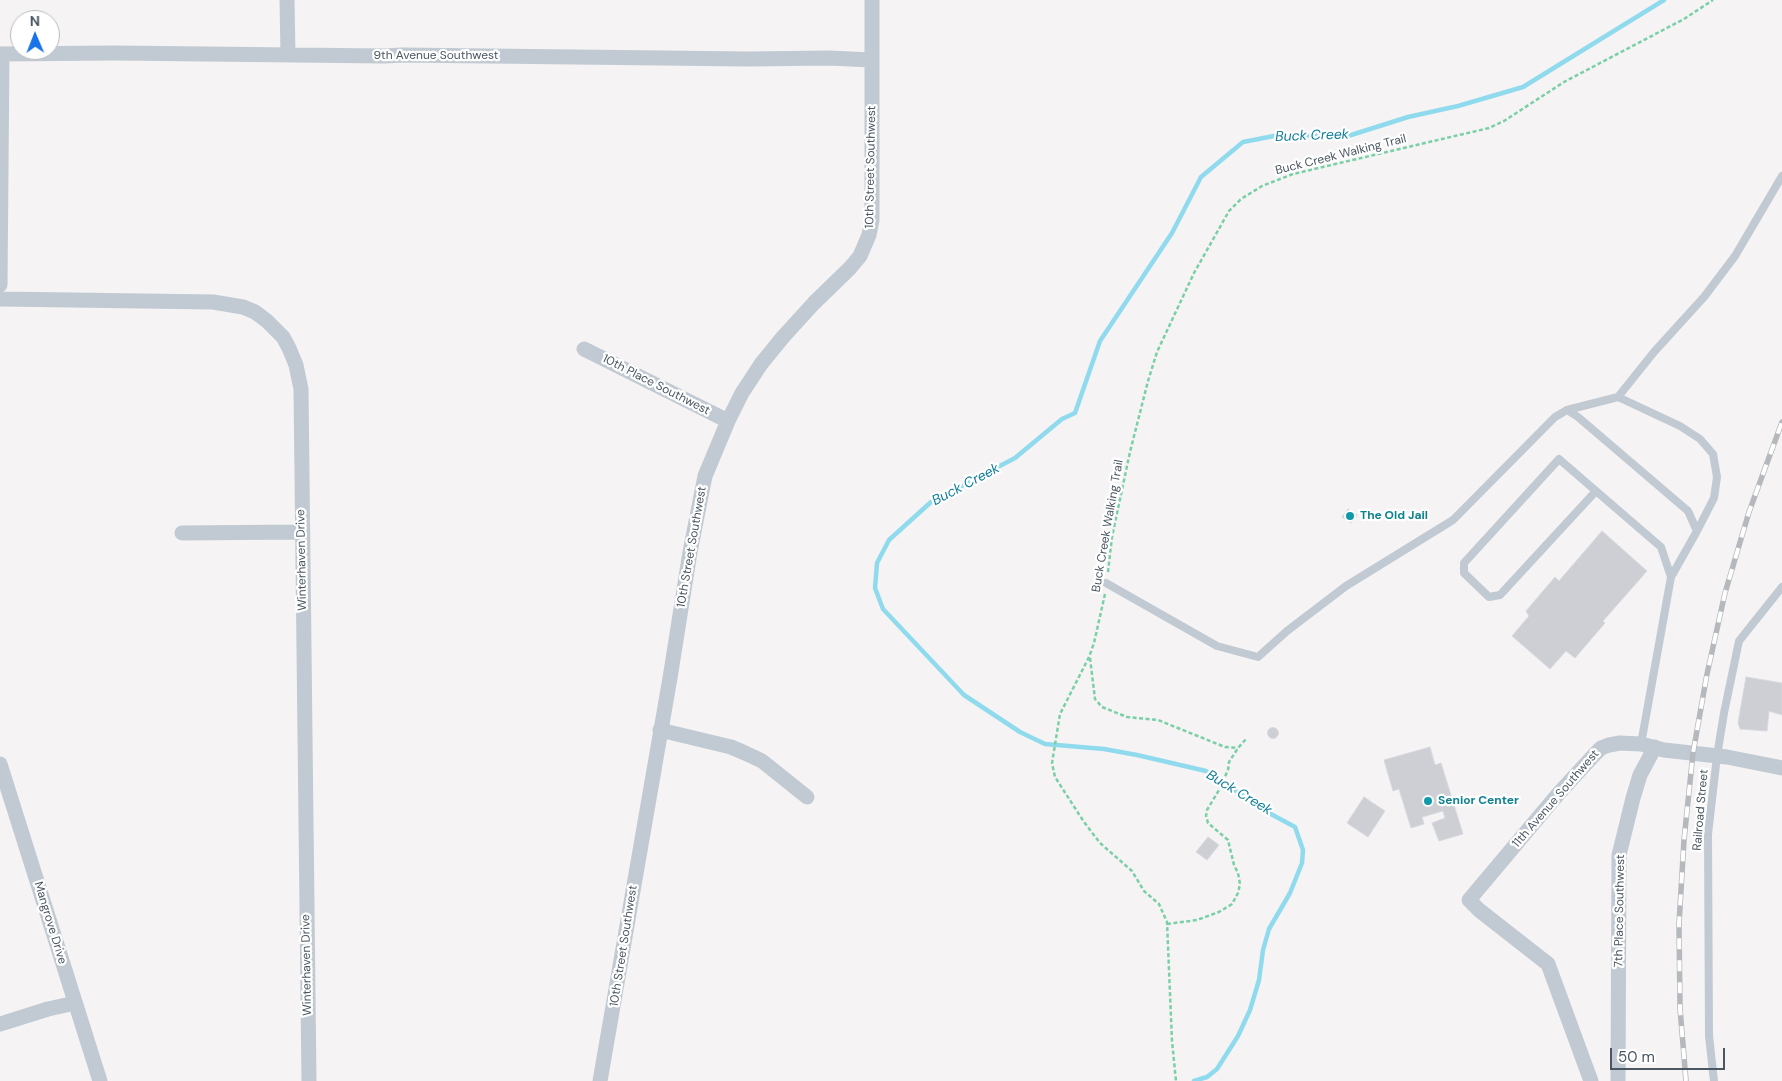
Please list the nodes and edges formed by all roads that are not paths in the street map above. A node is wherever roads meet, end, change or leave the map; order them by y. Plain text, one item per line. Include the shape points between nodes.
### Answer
1 (287, 0) edge
2 (872, 0) edge
3 (1, 54) edge
4 (288, 55) junction
5 (872, 60) junction
6 (1782, 176) edge
7 (0, 285) edge
8 (0, 299) edge
9 (584, 350) dead end
10 (1618, 397) junction
11 (1567, 410) junction
12 (728, 421) junction
13 (1596, 491) junction
14 (302, 532) junction
15 (1697, 532) junction
16 (182, 533) dead end
17 (1671, 577) junction
18 (1106, 583) road end
19 (1782, 587) edge
20 (660, 730) junction
21 (1648, 746) junction
22 (1717, 756) junction
23 (0, 764) edge
24 (1782, 768) edge
25 (807, 797) dead end
26 (74, 1003) junction
27 (0, 1024) edge
28 (100, 1081) edge
29 (309, 1081) edge
30 (600, 1081) edge
31 (1591, 1081) edge
32 (1618, 1081) edge
33 (1714, 1081) edge

1 - 4 street
2 - 5 street, 10th Street Southwest
3 - 4 street, 9th Avenue Southwest
3 - 7 street
4 - 5 street, 9th Avenue Southwest
5 - 12 street, 10th Street Southwest via 872,220 866,246 850,268 783,336 742,393
6 - 10 lane via 1735,256
8 - 14 street, Winterhaven Drive via 214,302 255,312 283,337 296,364 301,389
9 - 12 street, 10th Place Southwest
10 - 11 lane
10 - 15 lane via 1680,426 1713,454 1717,477 1714,498
11 - 15 lane via 1688,511
11 - 18 lane via 1555,417 1453,520 1346,586 1258,657 1217,646
12 - 20 street, 10th Street Southwest via 705,476 699,503
13 - 13 lane via 1559,459 1464,563 1464,573 1489,597 1500,595
13 - 17 lane via 1661,547
14 - 16 street
14 - 29 street, Winterhaven Drive
15 - 17 lane
17 - 21 lane
19 - 22 lane, Railroad Street via 1739,641
20 - 25 street via 745,753 762,761
20 - 30 street, 10th Street Southwest
21 - 22 street, 11th Avenue Southwest
21 - 31 street, 11th Avenue Southwest via 1620,743 1602,748 1559,793 1469,900 1548,964
21 - 32 street, 7th Place Southwest via 1619,855
22 - 24 street, 11th Avenue Southwest
22 - 33 lane, Railroad Street via 1708,834 1709,1018
23 - 26 street, Mangrove Drive
26 - 27 street
26 - 28 street, Mangrove Drive

